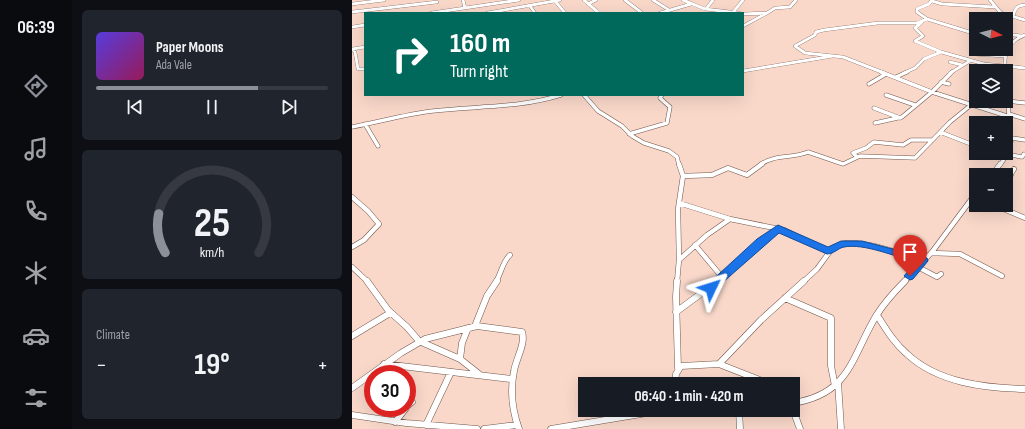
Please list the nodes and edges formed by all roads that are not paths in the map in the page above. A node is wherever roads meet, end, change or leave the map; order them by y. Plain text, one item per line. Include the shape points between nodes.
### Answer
1 (384, 0) edge
2 (463, 0) edge
3 (513, 0) edge
4 (519, 0) edge
5 (560, 0) edge
6 (584, 0) edge
7 (596, 0) edge
8 (625, 0) edge
9 (653, 0) edge
10 (683, 0) edge
11 (713, 0) edge
12 (743, 0) edge
13 (796, 0) edge
14 (990, 0) edge
15 (437, 1) edge
16 (555, 1) edge
17 (932, 1) edge
18 (352, 4) edge
19 (497, 4) junction
20 (588, 4) junction
21 (691, 4) junction
22 (1025, 5) edge
23 (530, 6) junction
24 (995, 7) junction
25 (465, 8) junction
26 (514, 8) junction
27 (706, 9) junction
28 (669, 10) junction
29 (500, 11) junction
30 (734, 11) junction
31 (352, 12) edge
32 (440, 12) edge
33 (465, 12) edge
34 (493, 12) edge
35 (516, 12) edge
36 (534, 12) edge
37 (564, 12) edge
38 (598, 12) edge
39 (641, 12) edge
40 (663, 12) edge
41 (700, 12) edge
42 (737, 12) edge
43 (1000, 12) edge
44 (767, 13) junction
45 (744, 14) edge
46 (1013, 16) joint
47 (927, 19) junction
48 (1025, 20) edge
49 (922, 22) junction
50 (364, 25) edge
51 (744, 25) edge
52 (352, 27) edge
53 (969, 32) edge
54 (1013, 34) edge
55 (1024, 36) edge
56 (1013, 42) edge
57 (364, 47) edge
58 (352, 49) edge
59 (942, 52) junction
60 (837, 56) junction
61 (970, 61) junction
62 (950, 62) dead end
63 (991, 64) edge
64 (962, 65) junction
65 (1013, 67) edge
66 (1025, 68) edge
67 (364, 69) edge
68 (744, 71) edge
69 (886, 74) junction
70 (896, 77) junction
71 (941, 82) junction
72 (869, 84) dead end
73 (949, 84) dead end
74 (932, 92) junction
75 (886, 95) dead end
76 (558, 96) edge
77 (585, 96) edge
78 (661, 96) edge
79 (1013, 102) edge
80 (1025, 103) edge
81 (969, 104) edge
82 (916, 105) junction
83 (969, 107) edge
84 (874, 108) dead end
85 (982, 108) edge
86 (1008, 108) edge
87 (1009, 115) junction
88 (900, 118) junction
89 (1025, 119) edge
90 (875, 123) dead end
91 (365, 124) junction
92 (352, 127) edge
93 (940, 132) junction
94 (629, 134) junction
95 (1013, 138) edge
96 (932, 140) junction
97 (1025, 140) edge
98 (969, 143) edge
99 (378, 146) dead end
100 (1024, 154) dead end
101 (1013, 156) edge
102 (857, 157) junction
103 (683, 176) junction
104 (352, 198) edge
105 (679, 203) junction
106 (969, 204) edge
107 (1011, 212) edge
108 (1025, 218) edge
109 (730, 219) junction
110 (778, 228) junction
111 (695, 245) junction
112 (352, 247) edge
113 (831, 250) junction
114 (931, 253) junction
115 (510, 254) dead end
116 (679, 260) junction
117 (923, 261) junction
118 (352, 267) edge
119 (918, 267) junction
120 (941, 274) dead end
121 (1002, 276) dead end
122 (722, 277) junction
123 (785, 298) junction
124 (390, 312) junction
125 (676, 312) junction
126 (877, 315) junction
127 (475, 326) junction
128 (468, 328) junction
129 (352, 336) edge
130 (419, 341) junction
131 (460, 359) junction
132 (384, 364) junction
133 (719, 364) junction
134 (678, 368) junction
135 (451, 372) junction
136 (481, 375) junction
137 (676, 377) edge
138 (752, 377) edge
139 (511, 379) junction
140 (836, 384) junction
141 (352, 388) edge
142 (1025, 389) edge
143 (800, 402) edge
144 (352, 415) edge
145 (399, 417) edge
146 (623, 417) edge
147 (739, 417) edge
148 (796, 417) edge
149 (395, 422) junction
150 (424, 425) junction
151 (518, 427) edge
152 (415, 429) edge
153 (477, 429) edge
154 (484, 429) edge
155 (551, 429) edge
156 (740, 429) edge
157 (800, 429) edge
158 (841, 429) edge

1 - 18 street
2 - 25 street
3 - 4 street
3 - 19 street
5 - 16 street
6 - 20 street
7 - 20 street
8 - 39 street
9 - 28 street
10 - 21 street
11 - 27 street
12 - 30 street
13 - 44 street via 790,7 775,8
14 - 24 street
15 - 31 street
15 - 32 street
16 - 23 street
16 - 37 street
17 - 24 street via 941,4
17 - 47 street via 916,10
19 - 25 street
19 - 29 street
20 - 38 street
21 - 27 street
21 - 28 street
22 - 46 street via 1015,8
23 - 26 street
23 - 36 street
24 - 43 street
25 - 32 street
25 - 33 street
26 - 29 street
26 - 35 street
27 - 30 street
27 - 41 street
28 - 40 street
29 - 34 street
30 - 42 street
44 - 45 street
44 - 51 street
46 - 48 street
47 - 49 street
47 - 53 street
49 - 59 street via 915,28 923,36 915,41
49 - 60 street via 878,23 827,29 815,32 815,35 795,46 802,53
50 - 52 street
54 - 55 street
55 - 56 street
57 - 58 street
58 - 67 street via 358,69
59 - 61 street
59 - 70 street
60 - 68 street
60 - 69 street
61 - 63 street
61 - 64 street
62 - 64 street
64 - 71 street
65 - 66 street
69 - 70 street
69 - 72 street
70 - 74 street
71 - 73 street
71 - 74 street
74 - 81 street
74 - 82 street
75 - 82 street
76 - 91 street via 510,105 439,110
77 - 94 street via 598,111 622,126
78 - 94 street via 660,98 670,107 667,124
79 - 80 street
82 - 88 street
83 - 93 street
84 - 88 street
85 - 87 street
86 - 87 street
87 - 89 street
88 - 90 street
91 - 92 street
91 - 99 street
93 - 96 street
93 - 98 street
94 - 103 street via 644,143 675,154
95 - 97 street
96 - 102 street via 915,158
96 - 102 street via 909,140 903,145 874,142 853,153
100 - 101 street via 1020,157
102 - 103 street via 843,164 808,152 799,156 768,159 747,175 728,168 712,175
103 - 105 street
104 - 112 street via 379,224 364,240
105 - 109 street
105 - 116 street
106 - 114 street
107 - 108 street
109 - 110 street
109 - 111 street
110 - 113 street via 825,250
110 - 122 street
111 - 116 street
111 - 122 street
113 - 117 street via 841,244 862,244
113 - 123 street via 817,269
114 - 117 street
114 - 121 street via 960,254
115 - 127 street via 487,296
116 - 125 street
117 - 119 street
118 - 124 street via 370,283
119 - 120 street via 936,276
119 - 126 street
122 - 125 street
123 - 133 street
123 - 140 street via 831,318 831,366
124 - 129 street
124 - 130 street
125 - 134 street
126 - 140 street via 863,345
126 - 142 street via 896,343 911,358 928,368 952,379
127 - 128 street
127 - 139 street via 519,332 524,335
128 - 130 street
128 - 131 street via 462,343
130 - 131 street
130 - 132 street
131 - 136 street
132 - 135 street
132 - 141 street
133 - 134 street via 685,364
133 - 138 street
134 - 137 street
135 - 136 street
135 - 150 street
136 - 139 street
139 - 151 street via 513,408
140 - 143 street via 823,394
140 - 158 street
144 - 149 street
145 - 149 street
146 - 155 street
147 - 156 street
148 - 157 street
149 - 150 street
150 - 152 street
150 - 153 street
151 - 154 street

